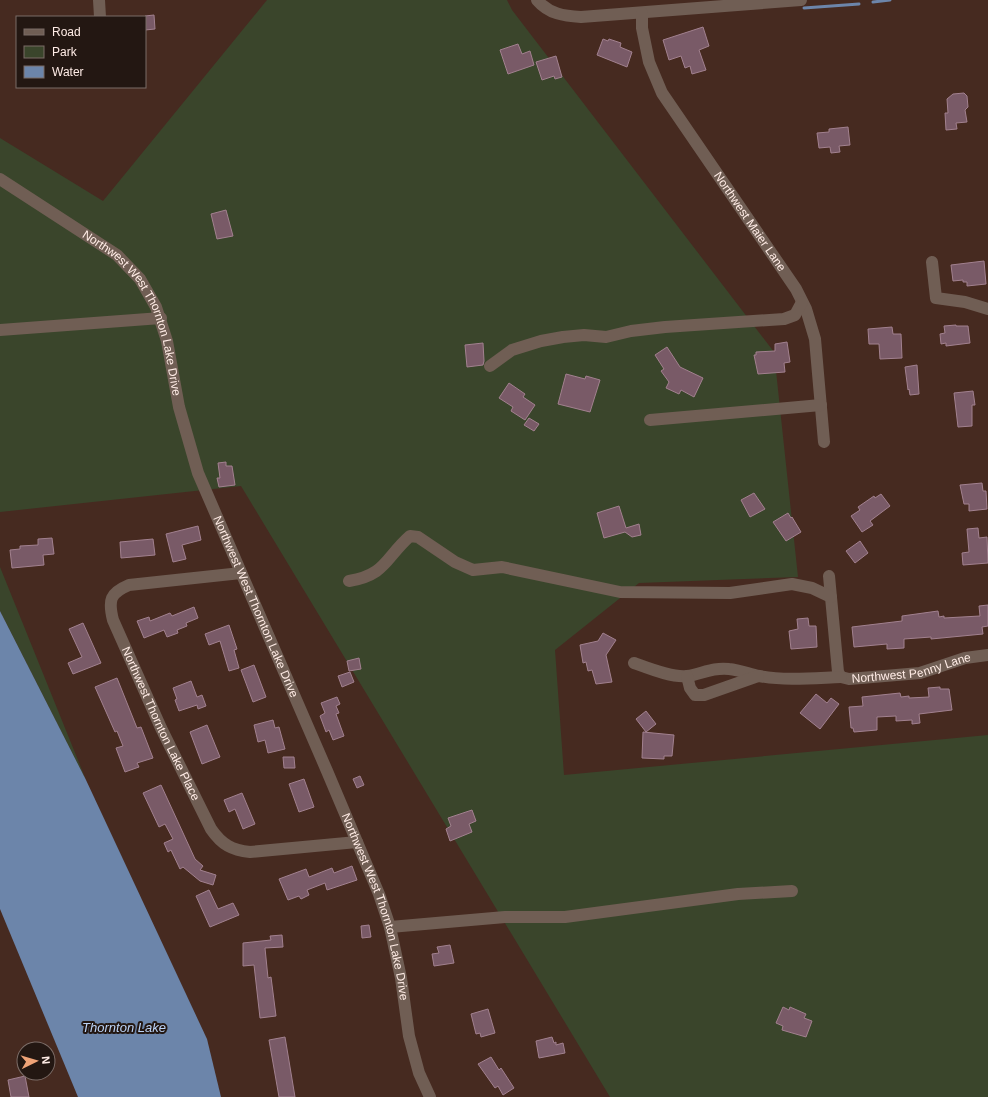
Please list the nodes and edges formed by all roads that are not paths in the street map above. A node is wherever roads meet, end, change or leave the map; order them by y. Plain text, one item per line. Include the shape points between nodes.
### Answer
1 (99, 0) edge
2 (537, 0) edge
3 (801, 0) edge
4 (681, 4) edge
5 (642, 13) junction
6 (100, 16) edge
7 (0, 179) edge
8 (932, 262) dead end
9 (802, 302) junction
10 (988, 309) edge
11 (161, 318) junction
12 (0, 330) edge
13 (490, 366) dead end
14 (821, 405) junction
15 (650, 420) dead end
16 (824, 442) dead end
17 (241, 573) junction
18 (829, 576) dead end
19 (349, 581) dead end
20 (831, 597) junction
21 (988, 655) edge
22 (634, 663) dead end
23 (687, 676) junction
24 (758, 676) junction
25 (841, 677) junction
26 (357, 842) junction
27 (792, 891) dead end
28 (390, 926) junction
29 (430, 1097) edge

1 - 6 street
2 - 5 street via 548,10 571,17 608,17
3 - 4 street
4 - 5 street
5 - 9 street, Northwest Maier Lane via 642,28 649,62 662,93 796,289
7 - 11 street, Northwest West Thornton Lake Drive via 117,255 146,287
8 - 10 street via 936,298 965,302
9 - 13 street via 795,315 784,319 665,327 606,337 584,335 541,341 512,350
9 - 14 street, Northwest Maier Lane via 810,318 815,339
11 - 12 street
11 - 17 street, Northwest West Thornton Lake Drive via 189,444 198,473
14 - 15 street
14 - 16 street, Northwest Maier Lane
17 - 26 street, Northwest West Thornton Lake Drive
17 - 26 street, Northwest Thornton Lake Place via 129,585 115,592 112,597 110,607 113,620 161,728 211,829 221,843 238,851 250,852
18 - 20 street, Northwest Penny Lane
19 - 20 street via 365,579 376,573 410,536 418,537 456,562 474,570 502,567 620,592 730,593 792,584 812,588
20 - 25 street, Northwest Penny Lane via 838,672
21 - 25 street, Northwest Penny Lane via 965,658 920,673 849,679
22 - 23 street via 650,669
23 - 24 street via 714,669 728,669
23 - 24 street via 695,695 704,695
24 - 25 street
26 - 28 street, Northwest West Thornton Lake Drive
27 - 28 street via 738,894 565,917 505,917
28 - 29 street, Northwest West Thornton Lake Drive via 409,1036 419,1073

